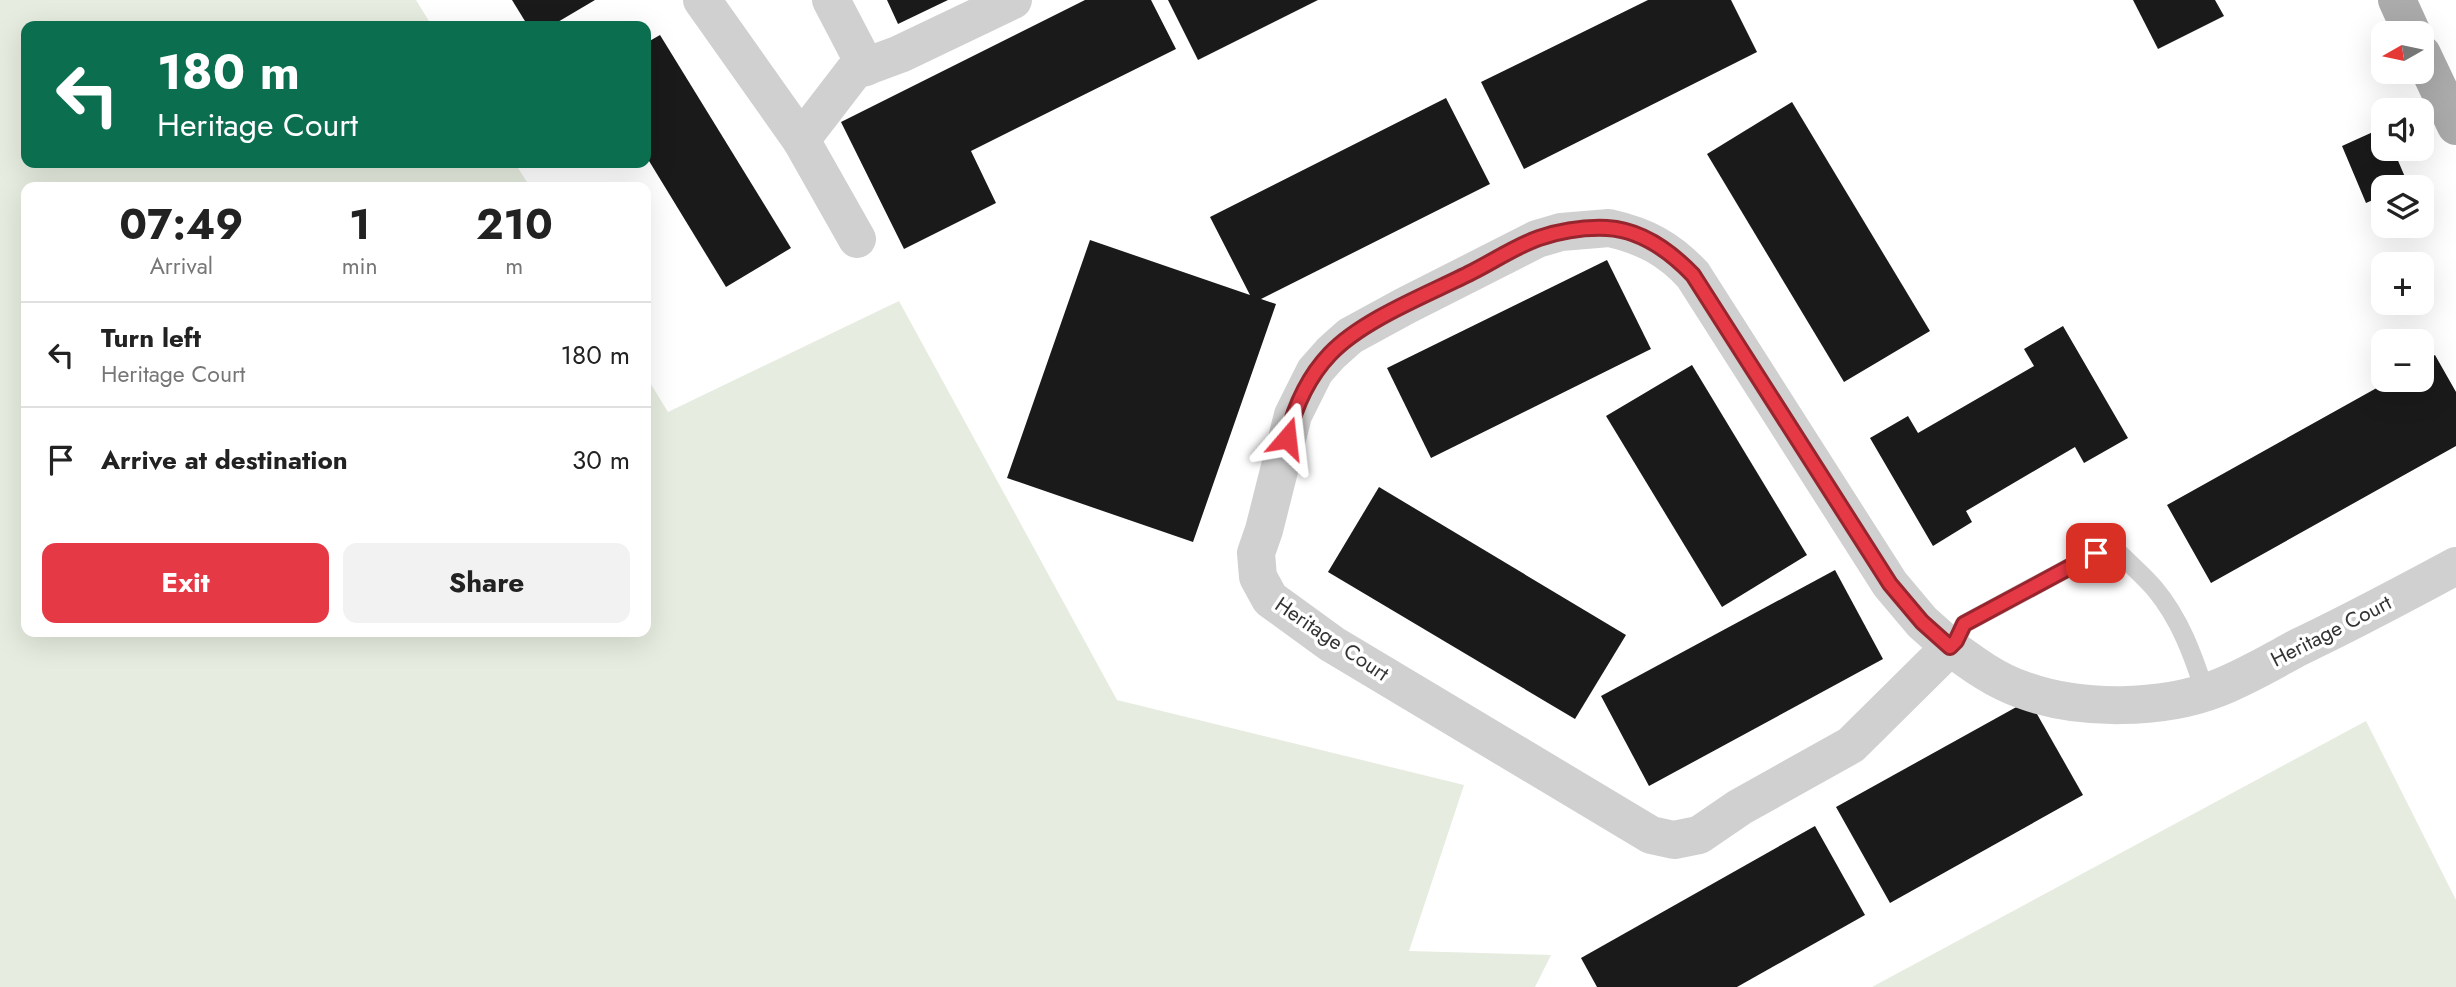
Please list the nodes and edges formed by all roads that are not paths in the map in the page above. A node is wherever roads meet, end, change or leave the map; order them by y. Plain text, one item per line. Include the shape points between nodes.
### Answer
1 (702, 0) edge
2 (831, 0) edge
3 (1013, 0) edge
4 (2397, 0) edge
5 (2407, 21) edge
6 (866, 67) junction
7 (2434, 79) edge
8 (2456, 126) edge
9 (801, 140) junction
10 (857, 239) dead end
11 (2456, 566) edge
12 (1950, 647) junction
13 (2205, 692) junction

1 - 9 street
2 - 6 street
3 - 6 street
4 - 5 main road
6 - 9 street via 854,71
7 - 8 main road
9 - 10 street
11 - 13 street, Heritage Court
12 - 12 street, Heritage Court via 1851,745 1699,835 1674,840 1651,835 1332,644 1270,599 1258,578 1256,553 1293,415 1315,371 1331,353 1350,336 1537,239 1609,228 1657,243 1693,275 1890,584
12 - 13 street, Heritage Court via 1979,669 2024,691 2072,702 2121,705
12 - 13 lane, Heritage Court via 1964,624 2096,553 2120,554 2155,589 2182,630

